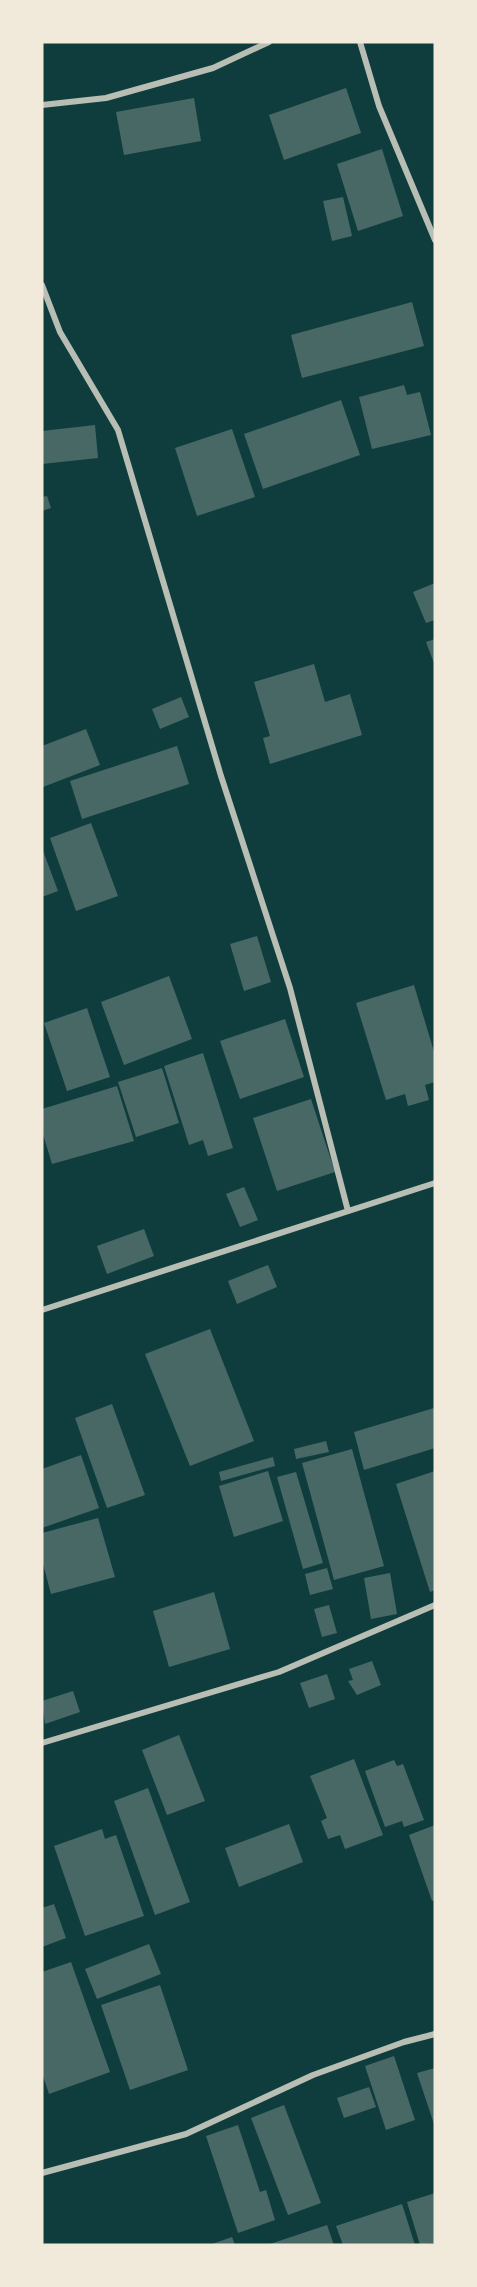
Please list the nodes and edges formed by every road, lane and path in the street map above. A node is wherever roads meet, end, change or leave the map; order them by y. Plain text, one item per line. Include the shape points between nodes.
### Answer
1 (269, 42) edge
2 (360, 42) edge
3 (42, 105) edge
4 (435, 240) edge
5 (42, 285) edge
6 (435, 1183) edge
7 (348, 1211) junction
8 (42, 1310) edge
9 (435, 1605) edge
10 (42, 1743) edge
11 (435, 2034) edge
12 (42, 2173) edge

1 - 3 street via 213,68 117,95
2 - 4 street via 379,106
5 - 7 street via 60,332 118,430 221,776 290,988
6 - 7 street
7 - 8 street
9 - 10 street via 279,1672
11 - 12 street via 313,2075 186,2134

